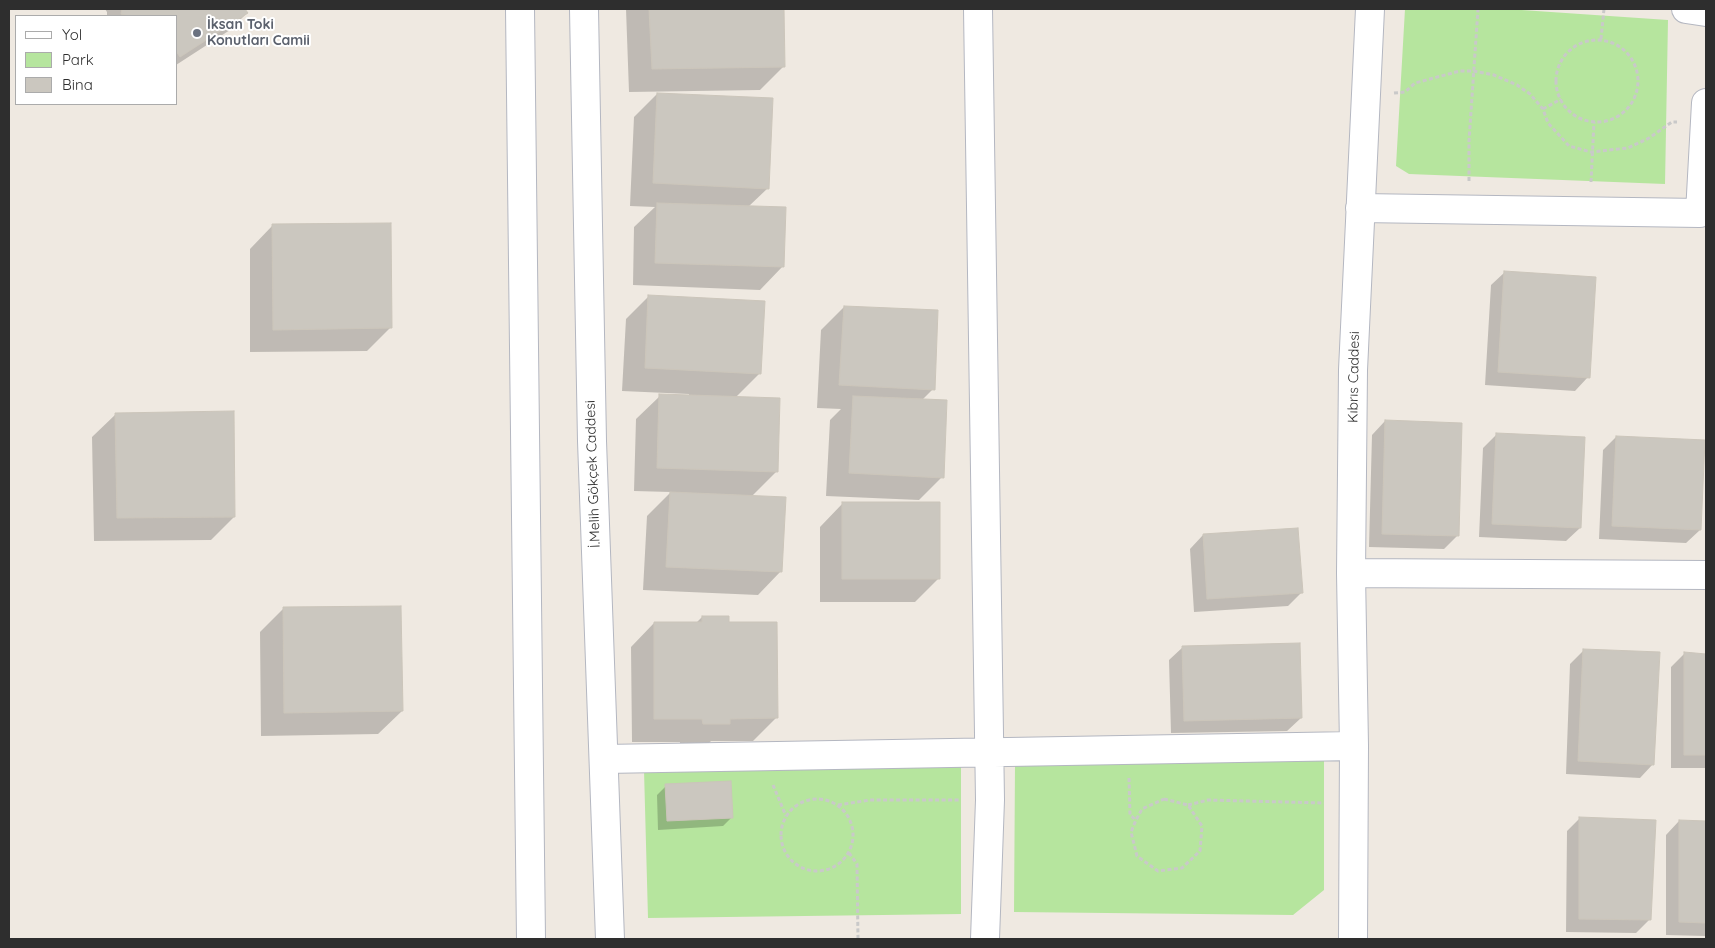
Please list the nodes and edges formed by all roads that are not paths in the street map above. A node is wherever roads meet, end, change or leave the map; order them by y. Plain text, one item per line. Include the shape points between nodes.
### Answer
1 (520, 9) edge
2 (584, 9) edge
3 (978, 9) edge
4 (1370, 9) edge
5 (1686, 9) edge
6 (1706, 12) edge
7 (1706, 113) edge
8 (1360, 208) junction
9 (1703, 213) edge
10 (1351, 573) junction
11 (1706, 575) edge
12 (1354, 746) junction
13 (989, 752) junction
14 (604, 759) junction
15 (531, 939) edge
16 (610, 939) edge
17 (985, 939) edge
18 (1353, 939) edge

1 - 15 street
2 - 14 street, İ.Melih Gökçek Caddesi via 592,441
3 - 13 street
4 - 8 street, Kıbrıs Caddesi
5 - 6 street
7 - 9 street
8 - 9 street
8 - 10 street, Kıbrıs Caddesi via 1353,370
10 - 11 street
10 - 12 street, Kıbrıs Caddesi
12 - 13 street
12 - 18 street, Kıbrıs Caddesi
13 - 14 street
13 - 17 street
14 - 16 street, İ.Melih Gökçek Caddesi

